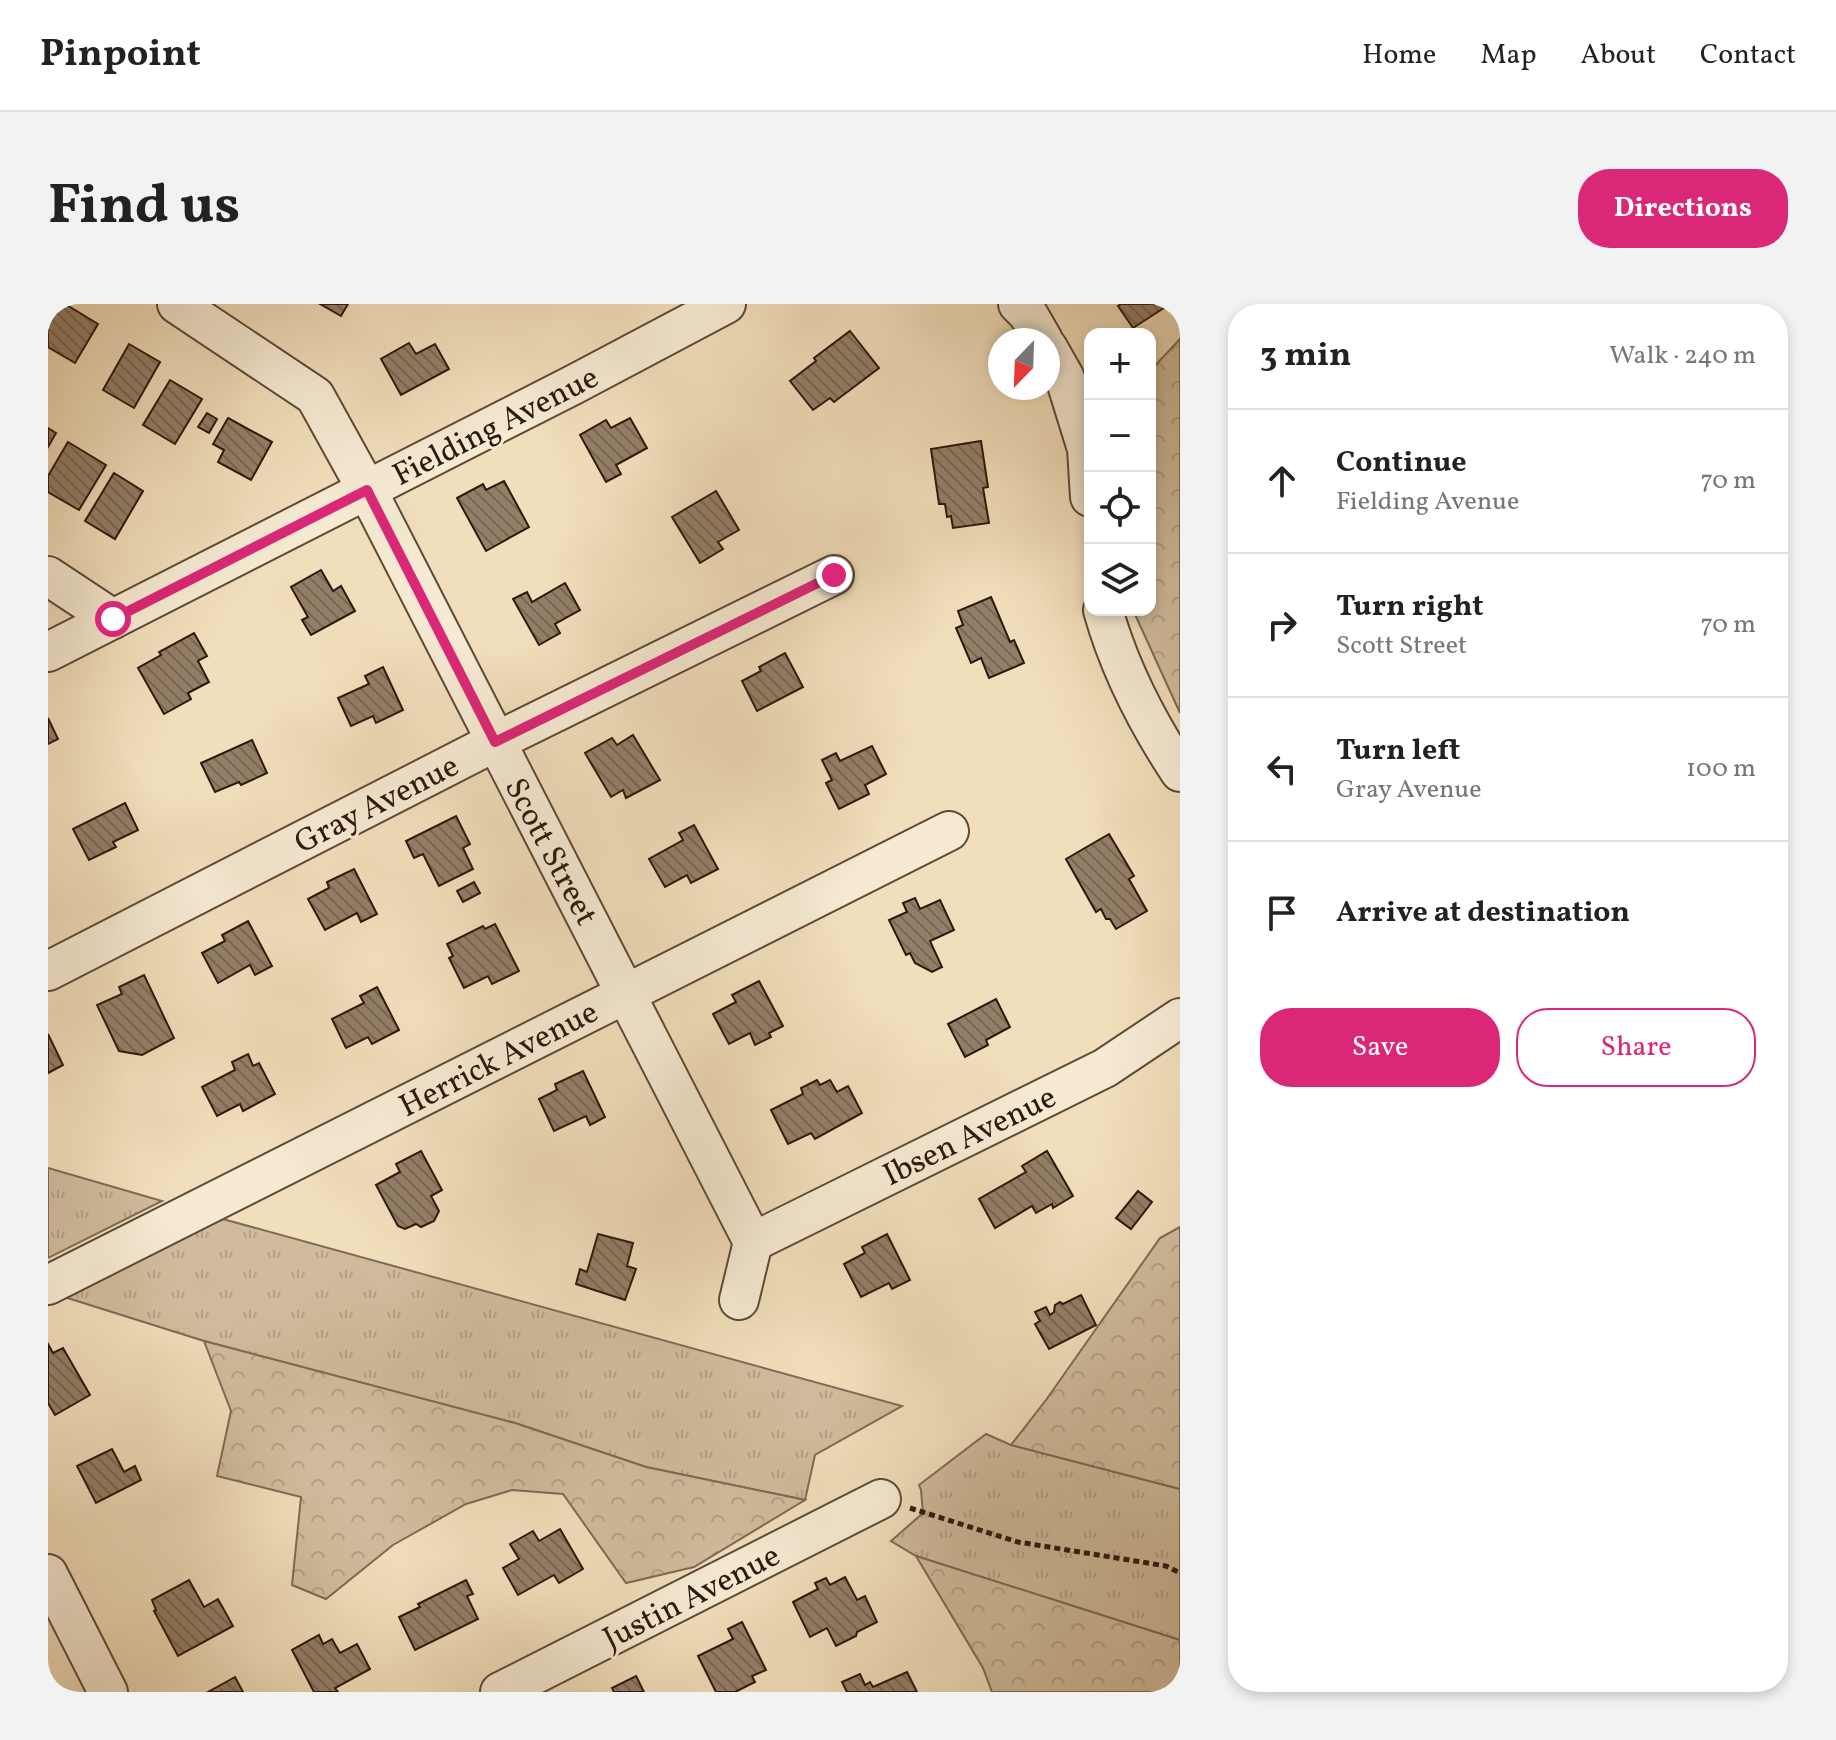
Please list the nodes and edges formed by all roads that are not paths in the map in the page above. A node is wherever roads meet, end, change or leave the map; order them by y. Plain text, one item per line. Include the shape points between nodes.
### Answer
1 (177, 304) edge
2 (726, 304) edge
3 (1018, 304) edge
4 (1036, 328) edge
5 (1060, 369) edge
6 (1088, 472) edge
7 (367, 490) junction
8 (834, 575) dead end
9 (48, 576) edge
10 (1105, 616) edge
11 (113, 619) junction
12 (48, 652) edge
13 (495, 742) junction
14 (1180, 772) edge
15 (949, 831) dead end
16 (48, 971) edge
17 (627, 993) junction
18 (1180, 1018) edge
19 (753, 1242) junction
20 (48, 1285) edge
21 (739, 1300) dead end
22 (889, 1501) road end
23 (48, 1574) edge
24 (108, 1692) edge
25 (500, 1692) edge

1 - 7 street, Scott Street via 315,396
2 - 7 street, Fielding Avenue
3 - 4 street
5 - 6 street via 1087,449
7 - 11 street, Fielding Avenue
7 - 13 street, Scott Street
8 - 13 street, Gray Avenue
9 - 11 street
10 - 14 street via 1153,731
11 - 12 street, Fielding Avenue
13 - 16 street, Gray Avenue
13 - 17 street, Scott Street
15 - 17 street, Herrick Avenue
17 - 19 street, Scott Street
17 - 20 street, Herrick Avenue
18 - 19 street, Ibsen Avenue via 1105,1068
19 - 21 street
22 - 25 street, Justin Avenue
23 - 24 street

